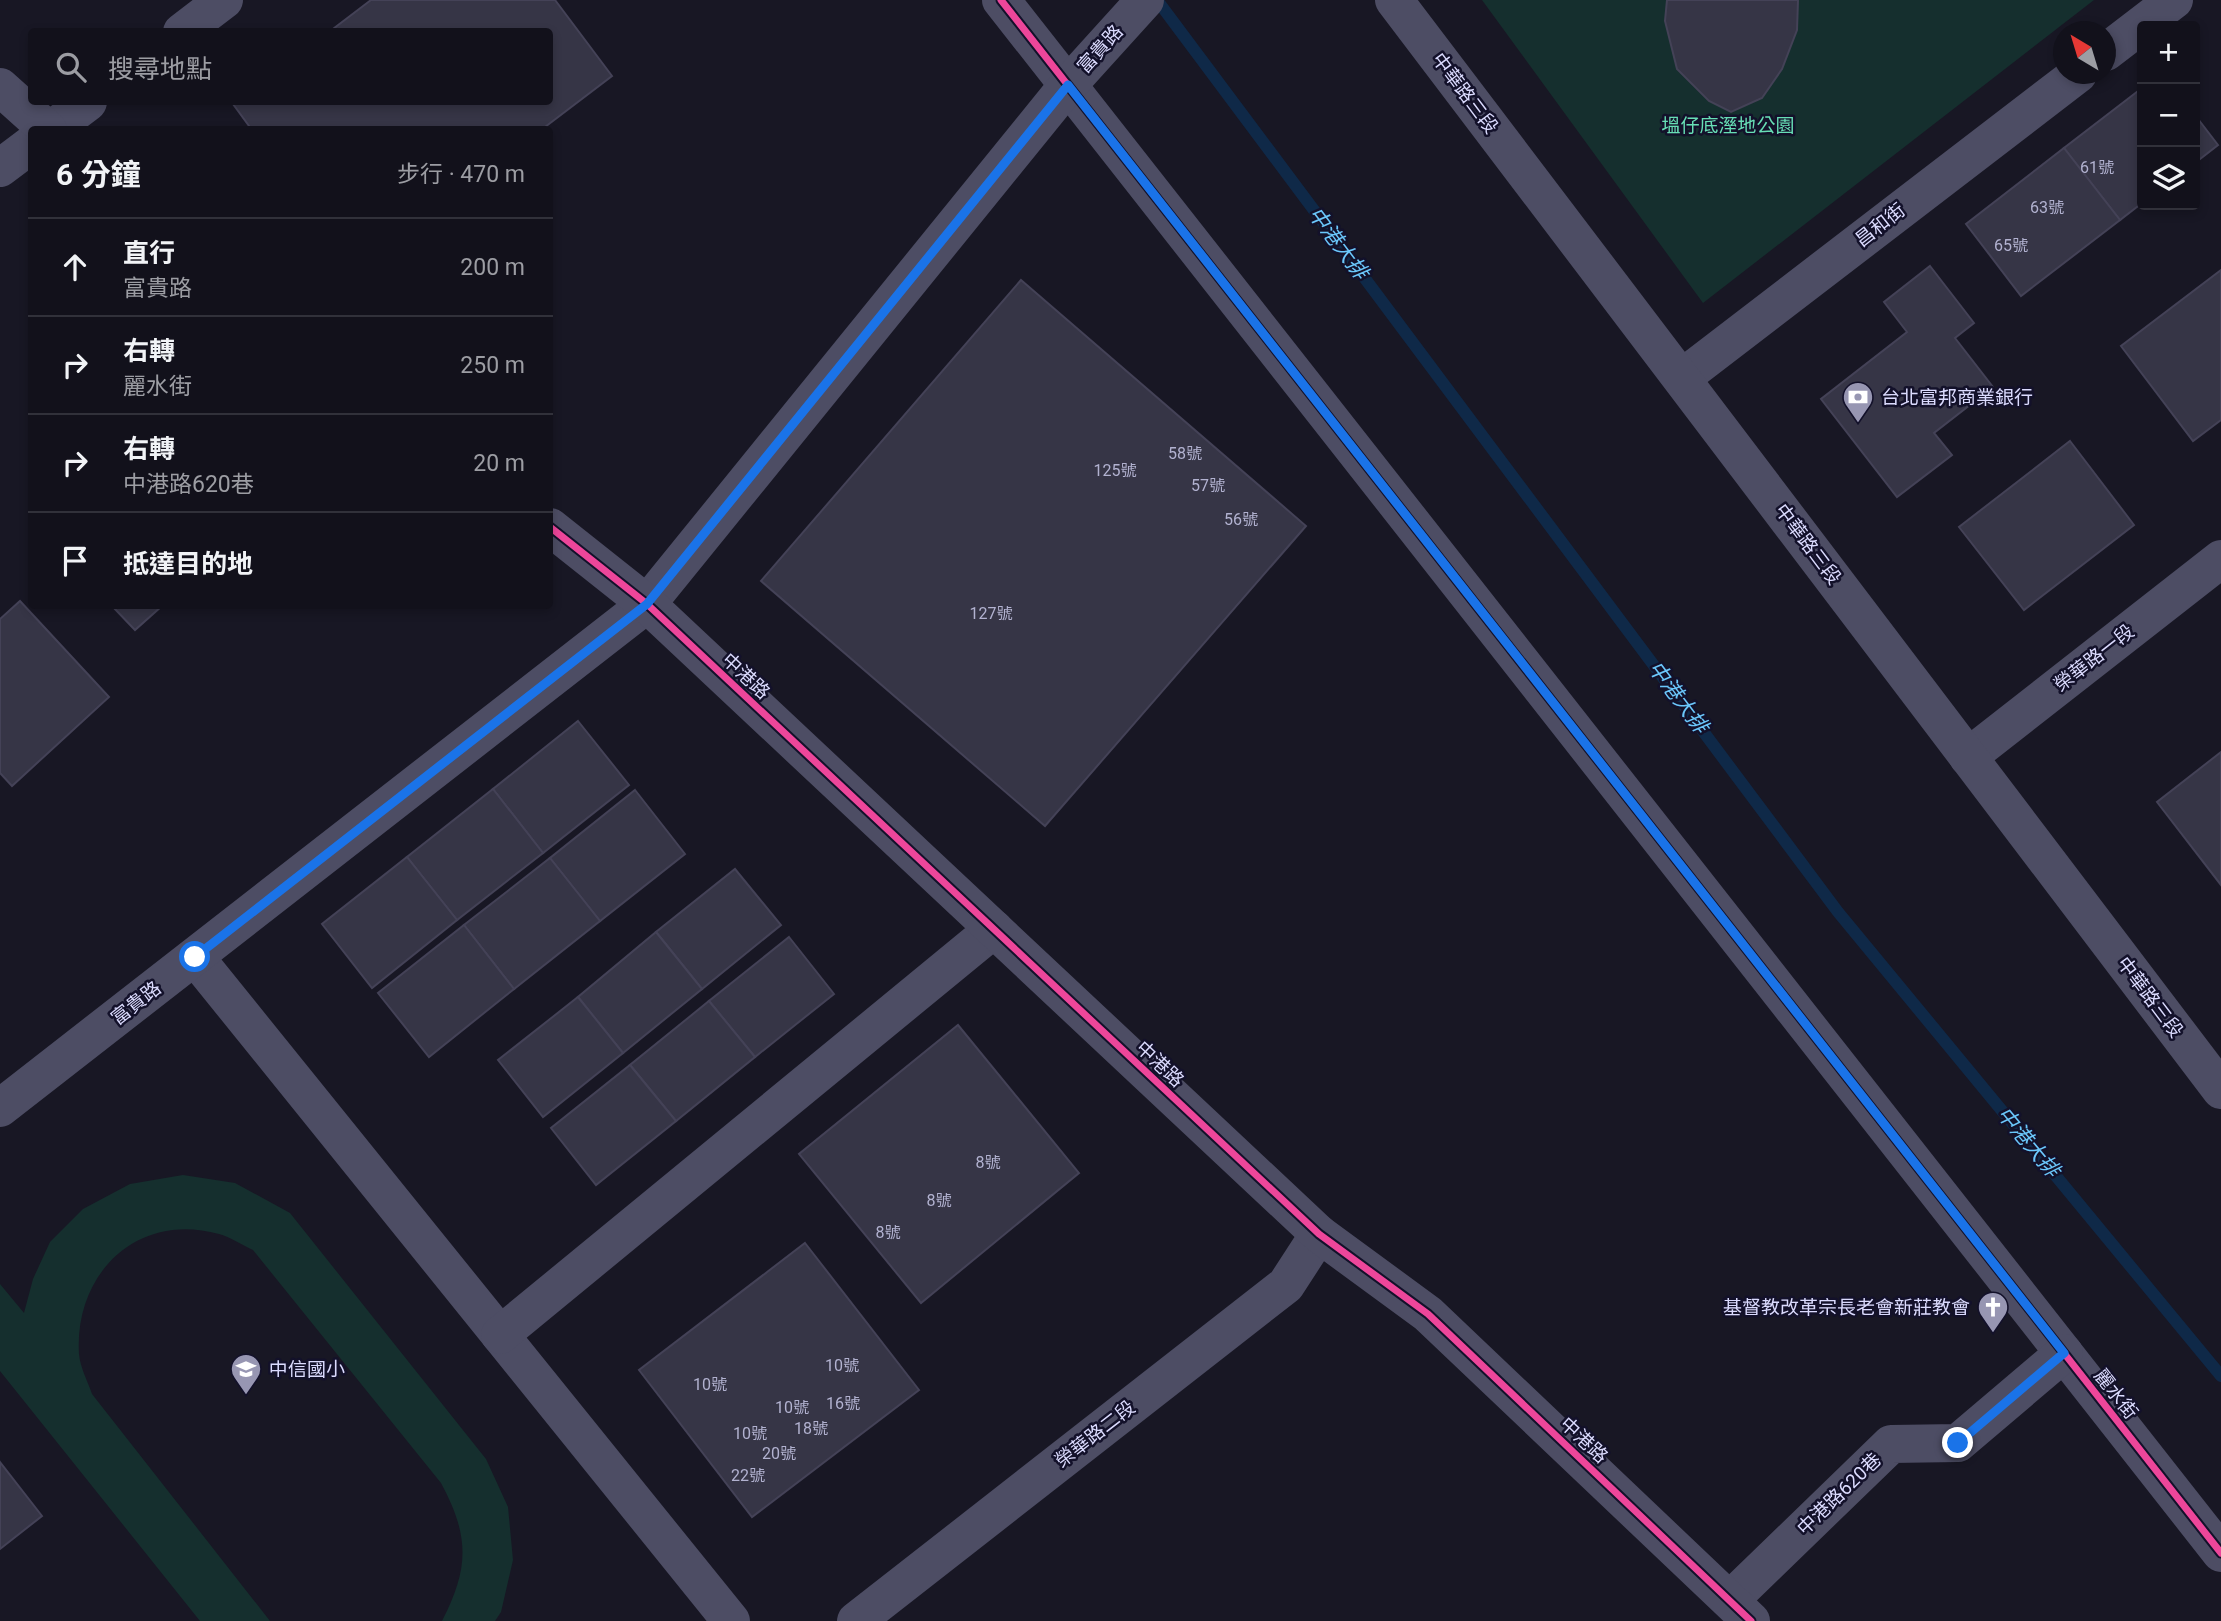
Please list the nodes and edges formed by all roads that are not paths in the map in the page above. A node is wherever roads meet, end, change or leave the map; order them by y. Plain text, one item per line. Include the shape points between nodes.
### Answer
1 (224, 0) edge
2 (1000, 0) edge
3 (1145, 0) edge
4 (1394, 0) edge
5 (2174, 0) edge
6 (187, 28) edge
7 (2116, 44) edge
8 (2065, 84) edge
9 (1068, 85) junction
10 (0, 87) edge
11 (84, 105) edge
12 (44, 126) edge
13 (55, 126) edge
14 (28, 147) edge
15 (0, 168) edge
16 (1683, 377) junction
17 (553, 529) edge
18 (2221, 559) edge
19 (647, 604) junction
20 (1968, 757) junction
21 (994, 929) junction
22 (195, 957) junction
23 (2221, 1090) edge
24 (0, 1108) edge
25 (1319, 1234) junction
26 (500, 1335) junction
27 (2064, 1353) junction
28 (2221, 1553) edge
29 (1741, 1610) edge
30 (731, 1621) edge
31 (856, 1621) edge

1 - 6 street
2 - 9 street, 麗水街
3 - 9 street, 富貴路
4 - 16 street, 中華路三段
5 - 7 street
8 - 16 street, 昌和街
9 - 19 street, 富貴路
9 - 27 street, 麗水街
10 - 12 street
11 - 13 street
14 - 15 street
16 - 20 street, 中華路三段
17 - 19 street, 中港路
18 - 20 street, 榮華路一段
19 - 21 street, 中港路
19 - 22 street, 富貴路
20 - 23 street, 中華路三段
21 - 25 street, 中港路
21 - 26 street
22 - 24 street, 富貴路
22 - 26 street
25 - 29 street, 中港路 via 1427,1314
25 - 31 street, 榮華路二段 via 1286,1285
26 - 30 street
27 - 28 street, 麗水街
27 - 29 street, 中港路620巷 via 1958,1443 1891,1444

